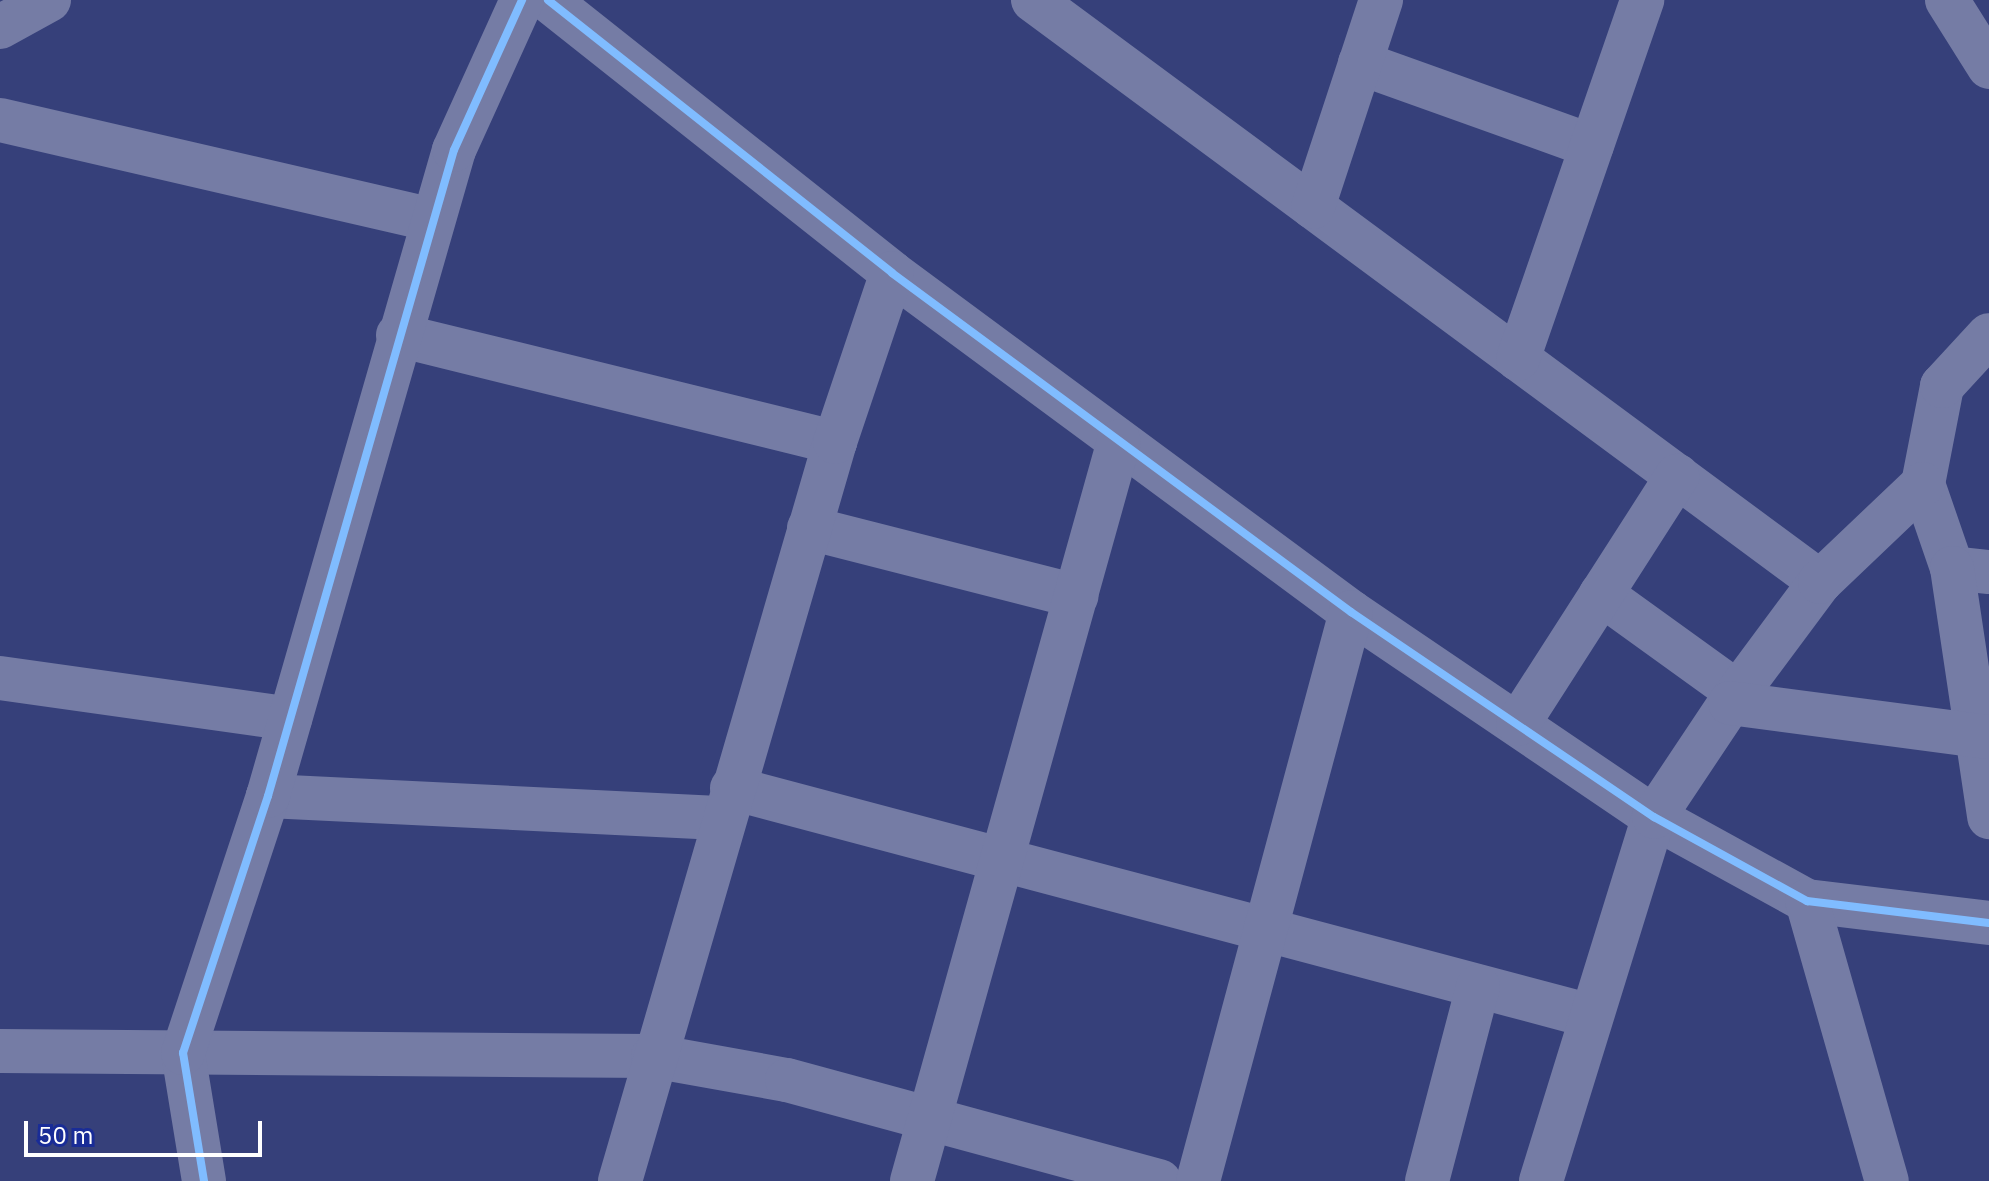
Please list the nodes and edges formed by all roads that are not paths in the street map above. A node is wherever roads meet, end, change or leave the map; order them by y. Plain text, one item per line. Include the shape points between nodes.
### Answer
1 (49, 0) edge
2 (522, 0) edge
3 (548, 0) edge
4 (1033, 0) edge
5 (1381, 0) edge
6 (1642, 0) edge
7 (1947, 0) edge
8 (0, 27) edge
9 (1360, 63) junction
10 (1989, 67) edge
11 (0, 120) edge
12 (1592, 146) junction
13 (1313, 207) junction
14 (433, 220) junction
15 (892, 273) junction
16 (398, 335) junction
17 (1989, 335) edge
18 (1518, 359) junction
19 (1119, 441) junction
20 (835, 442) junction
21 (1677, 476) junction
22 (1923, 484) junction
23 (809, 528) junction
24 (1971, 570) edge
25 (1820, 582) junction
26 (1601, 594) junction
27 (1076, 596) junction
28 (1351, 612) junction
29 (0, 678) edge
30 (1734, 698) junction
31 (290, 719) junction
32 (1518, 724) junction
33 (1981, 736) edge
34 (268, 796) junction
35 (727, 803) junction
36 (1654, 817) junction
37 (1989, 817) edge
38 (1001, 863) junction
39 (1807, 901) junction
40 (1989, 923) edge
41 (1265, 932) junction
42 (1478, 987) junction
43 (1587, 1015) junction
44 (0, 1051) edge
45 (183, 1053) junction
46 (653, 1056) junction
47 (930, 1120) junction
48 (204, 1181) edge
49 (620, 1181) edge
50 (912, 1181) edge
51 (1160, 1181) edge
52 (1198, 1181) edge
53 (1427, 1181) edge
54 (1541, 1181) edge
55 (1887, 1181) edge

1 - 8 street
2 - 14 street via 470,109
3 - 15 street
4 - 13 street
5 - 9 street
6 - 12 street
7 - 10 street
9 - 12 street
9 - 13 street
11 - 14 street
12 - 18 street
13 - 18 street
14 - 16 street
15 - 19 street
15 - 20 street
16 - 20 street
16 - 31 street
17 - 22 street via 1942,386
18 - 21 street
19 - 27 street
19 - 28 street
20 - 23 street
21 - 25 street
21 - 26 street
22 - 24 street
22 - 25 street
23 - 27 street
23 - 35 street
24 - 33 street
25 - 30 street
26 - 30 street
26 - 32 street
27 - 38 street
28 - 32 street
28 - 41 street
29 - 31 street
30 - 33 street
30 - 36 street
31 - 34 street
32 - 36 street
33 - 37 street
34 - 35 street
34 - 45 street
35 - 38 street
35 - 46 street
36 - 39 street
36 - 43 street
38 - 41 street
38 - 47 street
39 - 40 street
39 - 55 street
41 - 42 street
41 - 52 street
42 - 43 street
42 - 53 street
43 - 54 street
44 - 45 street
45 - 46 street
45 - 48 street
46 - 47 street via 787,1080
46 - 49 street
47 - 50 street
47 - 51 street

